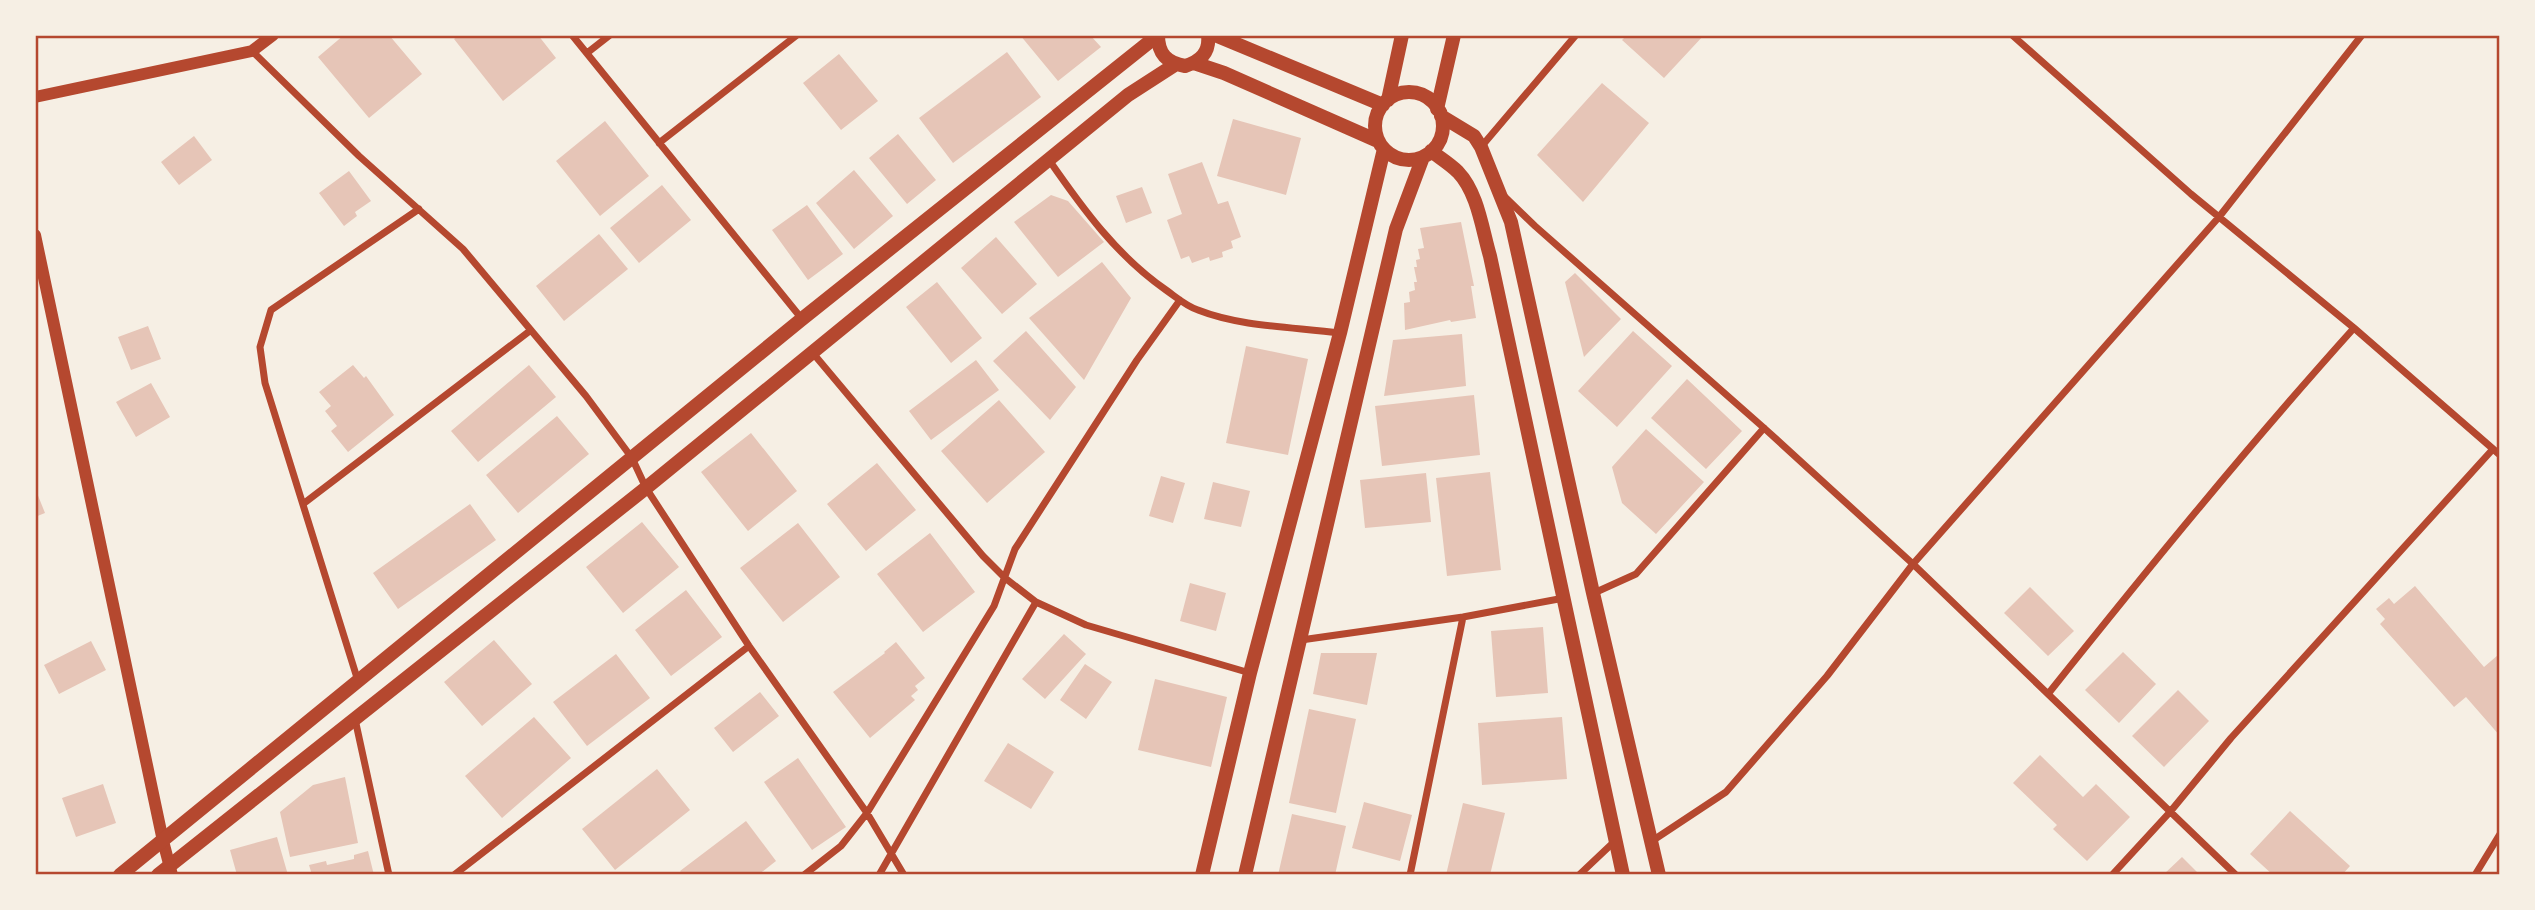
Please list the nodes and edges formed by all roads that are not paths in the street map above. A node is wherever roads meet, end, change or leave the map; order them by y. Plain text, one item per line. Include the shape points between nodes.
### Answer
1 (273, 35) edge
2 (572, 35) edge
3 (610, 35) edge
4 (796, 35) edge
5 (1158, 35) edge
6 (1208, 35) edge
7 (1215, 35) edge
8 (1402, 35) edge
9 (1454, 35) edge
10 (1576, 35) edge
11 (2012, 35) edge
12 (2362, 35) edge
13 (252, 51) junction
14 (587, 53) junction
15 (1194, 63) junction
16 (1176, 64) junction
17 (35, 97) edge
18 (1385, 102) junction
19 (1439, 112) junction
20 (659, 142) junction
21 (1381, 145) junction
22 (1481, 147) junction
23 (1427, 154) junction
24 (1049, 160) junction
25 (1500, 191) junction
26 (419, 209) junction
27 (2219, 217) junction
28 (35, 234) edge
29 (1180, 300) junction
30 (802, 319) junction
31 (2354, 328) junction
32 (531, 330) junction
33 (1340, 332) junction
34 (811, 352) junction
35 (1765, 428) junction
36 (2493, 449) junction
37 (2500, 455) edge
38 (632, 458) junction
39 (646, 488) junction
40 (303, 504) junction
41 (1913, 564) junction
42 (1005, 578) junction
43 (1593, 593) junction
44 (1564, 598) junction
45 (1036, 602) junction
46 (1463, 617) junction
47 (1300, 640) junction
48 (749, 646) junction
49 (1250, 673) junction
50 (358, 682) junction
51 (2048, 694) junction
52 (355, 718) junction
53 (2170, 812) junction
54 (867, 813) junction
55 (2500, 834) edge
56 (1616, 840) junction
57 (163, 841) junction
58 (1652, 841) junction
59 (892, 855) junction
60 (167, 872) edge
61 (120, 875) edge
62 (389, 875) edge
63 (454, 875) edge
64 (804, 875) edge
65 (879, 875) edge
66 (904, 875) edge
67 (1202, 875) edge
68 (1245, 875) edge
69 (1410, 875) edge
70 (1579, 875) edge
71 (1623, 875) edge
72 (1659, 875) edge
73 (2112, 875) edge
74 (2236, 875) edge
75 (2475, 875) edge

1 - 13 street
2 - 14 street
3 - 14 street
4 - 20 street
5 - 16 main road via 1161,53
5 - 30 main road
6 - 15 main road via 1207,50
7 - 18 main road
8 - 18 main road
9 - 19 main road
10 - 22 street
11 - 27 street
12 - 27 street
13 - 17 street
13 - 26 street
14 - 20 street
15 - 16 main road
15 - 21 main road
16 - 24 main road via 1128,95
18 - 19 main road via 1402,93 1419,94
18 - 21 main road via 1375,125
19 - 22 main road via 1474,136
19 - 23 main road via 1441,135
20 - 30 street
21 - 23 main road via 1402,159
21 - 33 main road
22 - 25 main road
23 - 44 main road via 1458,172 1474,197 1503,310
23 - 47 main road via 1396,229
24 - 29 street via 1080,205 1128,259
24 - 34 main road
25 - 35 street via 1545,236
25 - 43 main road via 1516,242
26 - 32 street via 463,249
26 - 40 street via 271,310 260,347 265,383
27 - 31 street
27 - 41 street
28 - 57 street
29 - 33 street via 1228,318
29 - 42 street via 1015,549
30 - 38 main road
31 - 36 street
31 - 51 street via 2167,545
32 - 38 street
32 - 40 street
33 - 49 main road
34 - 39 main road
34 - 42 street
35 - 41 street
35 - 43 street via 1636,574
36 - 37 street
36 - 53 street via 2231,738
38 - 39 street
38 - 50 main road
39 - 48 street
39 - 52 main road
40 - 50 street
41 - 51 street
41 - 58 street via 1827,676 1726,792
42 - 45 street
42 - 54 street via 994,606
43 - 58 main road
44 - 46 street
44 - 56 main road
45 - 49 street via 1086,625
45 - 59 street
46 - 47 street
46 - 69 street
47 - 68 main road
48 - 54 street
48 - 63 street
49 - 67 main road
50 - 57 main road
51 - 53 street
52 - 60 main road
52 - 62 street
53 - 73 street
53 - 74 street
54 - 59 street
54 - 64 street via 841,846
55 - 75 street
56 - 70 street
56 - 71 main road
57 - 60 street
57 - 61 main road
58 - 72 main road
59 - 65 street
59 - 66 street

